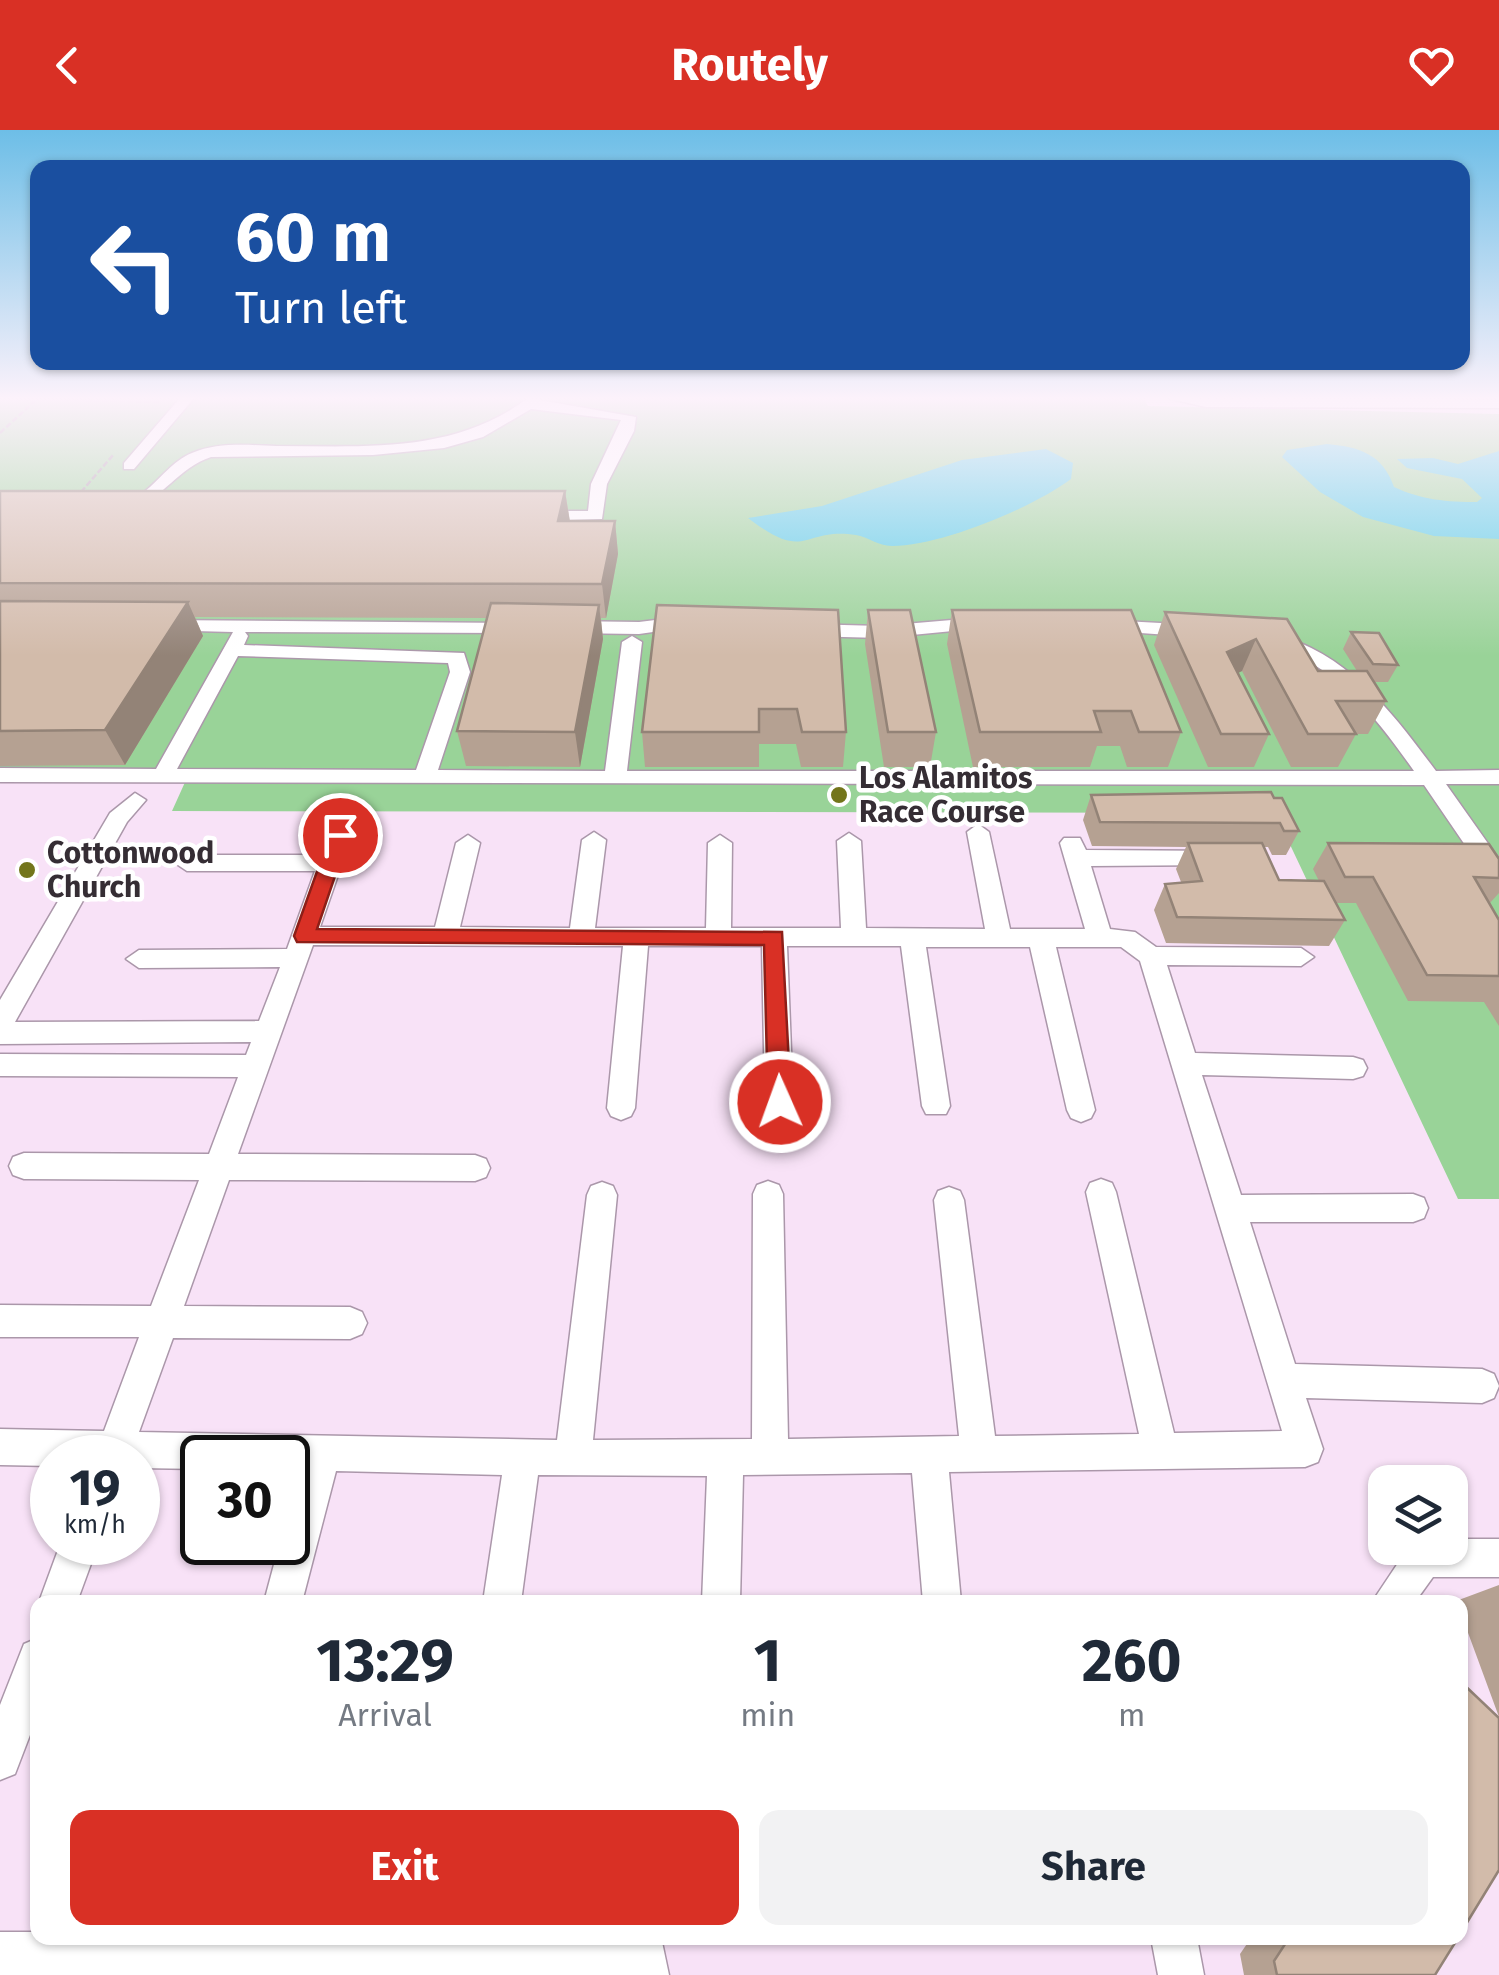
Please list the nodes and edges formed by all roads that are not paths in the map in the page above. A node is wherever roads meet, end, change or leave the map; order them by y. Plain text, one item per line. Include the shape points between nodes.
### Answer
1 (161, 484) edge
2 (598, 484) edge
3 (148, 515) edge
4 (514, 516) edge
5 (718, 620) edge
6 (1005, 623) edge
7 (132, 626) edge
8 (245, 626) junction
9 (1092, 626) edge
10 (788, 628) edge
11 (1214, 632) edge
12 (1254, 636) edge
13 (632, 642) dead end
14 (232, 650) junction
15 (0, 775) edge
16 (163, 775) junction
17 (424, 776) junction
18 (616, 777) junction
19 (1427, 777) junction
20 (1499, 777) edge
21 (134, 800) dead end
22 (978, 832) dead end
23 (340, 835) dead end
24 (594, 840) dead end
25 (848, 840) dead end
26 (468, 843) dead end
27 (720, 843) dead end
28 (1242, 857) edge
29 (187, 863) dead end
30 (330, 863) junction
31 (1499, 877) edge
32 (445, 937) junction
33 (581, 937) junction
34 (636, 937) junction
35 (718, 937) junction
36 (774, 937) junction
37 (854, 938) junction
38 (912, 938) junction
39 (999, 938) junction
40 (1041, 938) junction
41 (1100, 938) junction
42 (300, 947) junction
43 (1151, 956) junction
44 (1300, 957) dead end
45 (139, 959) dead end
46 (0, 1024) edge
47 (269, 1031) junction
48 (0, 1033) edge
49 (1182, 1064) junction
50 (0, 1065) edge
51 (256, 1066) junction
52 (1353, 1068) dead end
53 (780, 1102) dead end
54 (936, 1106) dead end
55 (621, 1108) dead end
56 (1081, 1110) dead end
57 (24, 1166) dead end
58 (474, 1168) dead end
59 (218, 1169) junction
60 (1101, 1192) dead end
61 (768, 1194) dead end
62 (602, 1196) dead end
63 (949, 1200) dead end
64 (1412, 1208) dead end
65 (1228, 1209) junction
66 (162, 1321) junction
67 (0, 1322) edge
68 (350, 1323) dead end
69 (1283, 1380) junction
70 (1482, 1386) dead end
71 (120, 1435) edge
72 (0, 1447) edge
73 (30, 1448) edge
74 (160, 1452) edge
75 (323, 1452) junction
76 (1161, 1452) junction
77 (928, 1454) junction
78 (979, 1454) junction
79 (522, 1456) junction
80 (573, 1456) junction
81 (770, 1456) junction
82 (726, 1457) junction
83 (1499, 1558) edge
84 (72, 1565) edge
85 (61, 1595) edge
86 (285, 1595) edge
87 (503, 1595) edge
88 (721, 1595) edge
89 (941, 1595) edge
90 (1397, 1595) edge
91 (30, 1679) edge
92 (0, 1759) edge
93 (1175, 1945) edge
94 (0, 1955) edge
95 (571, 1966) edge
96 (313, 1967) edge
97 (646, 1975) edge
98 (1180, 1975) edge

1 - 3 street via 152,496 112,512
2 - 4 street via 596,516
5 - 8 street via 639,628
6 - 10 street via 864,633
7 - 8 street
8 - 14 street
9 - 11 street
12 - 19 street via 1318,656
13 - 18 street
14 - 16 street
14 - 17 street via 457,657 460,672
15 - 16 street
16 - 17 street
17 - 18 street
18 - 19 street
19 - 20 street
19 - 31 street
21 - 46 street
22 - 39 street
23 - 30 street
24 - 33 street
25 - 37 street
26 - 32 street
27 - 35 street
28 - 41 street via 1074,850
29 - 30 street
30 - 42 street
32 - 33 street
32 - 42 street
33 - 34 street
34 - 35 street
34 - 55 street
35 - 36 street
36 - 37 street
36 - 53 street
37 - 38 street
38 - 39 street
38 - 54 street
39 - 40 street
40 - 41 street
40 - 56 street
41 - 43 street via 1126,938
42 - 45 street
42 - 47 street
43 - 44 street
43 - 49 street
47 - 48 street
47 - 51 street
49 - 52 street
49 - 65 street
50 - 51 street
51 - 59 street
57 - 59 street
58 - 59 street
59 - 66 street
60 - 76 street
61 - 81 street
62 - 80 street
63 - 78 street
64 - 65 street
65 - 69 street
66 - 67 street
66 - 68 street
66 - 71 street
69 - 70 street
69 - 76 street via 1305,1450
72 - 73 street
74 - 75 street
75 - 79 street
75 - 86 street
76 - 78 street
77 - 78 street
77 - 81 street
77 - 89 street
79 - 80 street
79 - 87 street
80 - 82 street
81 - 82 street
82 - 88 street
83 - 90 street via 1424,1558
84 - 85 street
91 - 92 street
93 - 98 street
94 - 96 street
95 - 96 street
95 - 97 street via 646,1958

